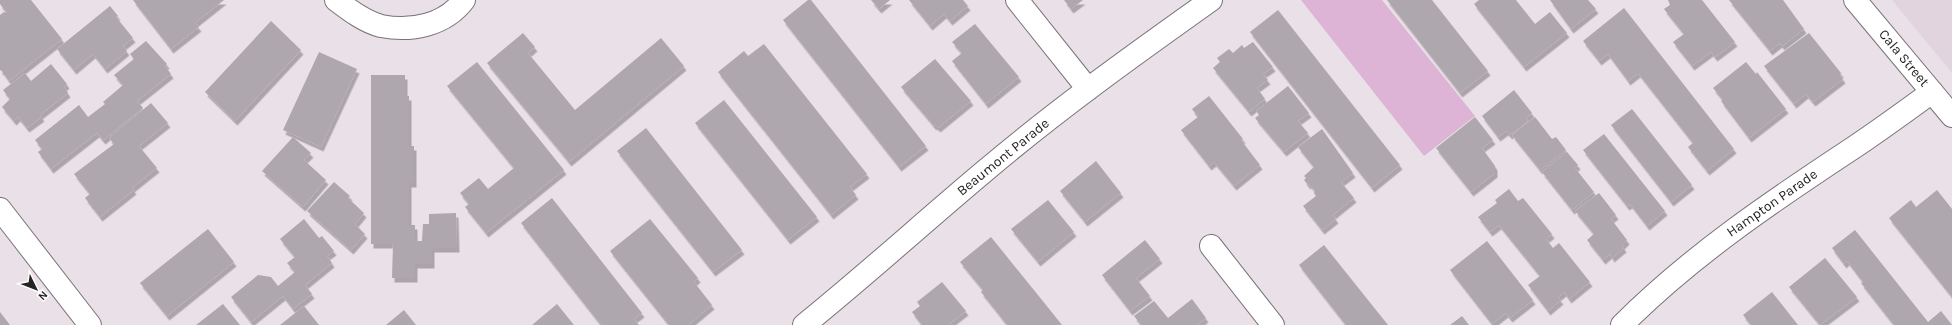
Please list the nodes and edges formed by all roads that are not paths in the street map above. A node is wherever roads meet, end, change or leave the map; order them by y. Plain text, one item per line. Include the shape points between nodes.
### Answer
1 (336, 0) edge
2 (464, 0) edge
3 (1018, 0) edge
4 (1211, 0) edge
5 (1856, 0) edge
6 (1088, 89) junction
7 (1932, 92) junction
8 (1952, 116) edge
9 (0, 209) edge
10 (1211, 246) dead end
11 (90, 325) edge
12 (804, 325) edge
13 (1273, 325) edge
14 (1622, 325) edge

1 - 2 street via 357,15 380,26 414,27 433,23 456,10
3 - 6 street
4 - 6 street, Beaumont Parade
5 - 7 street, Cala Street
6 - 12 street, Beaumont Parade via 987,169
7 - 8 street, Cala Street
7 - 14 street, Hampton Parade via 1779,196 1718,241 1668,281
9 - 11 street
10 - 13 street

